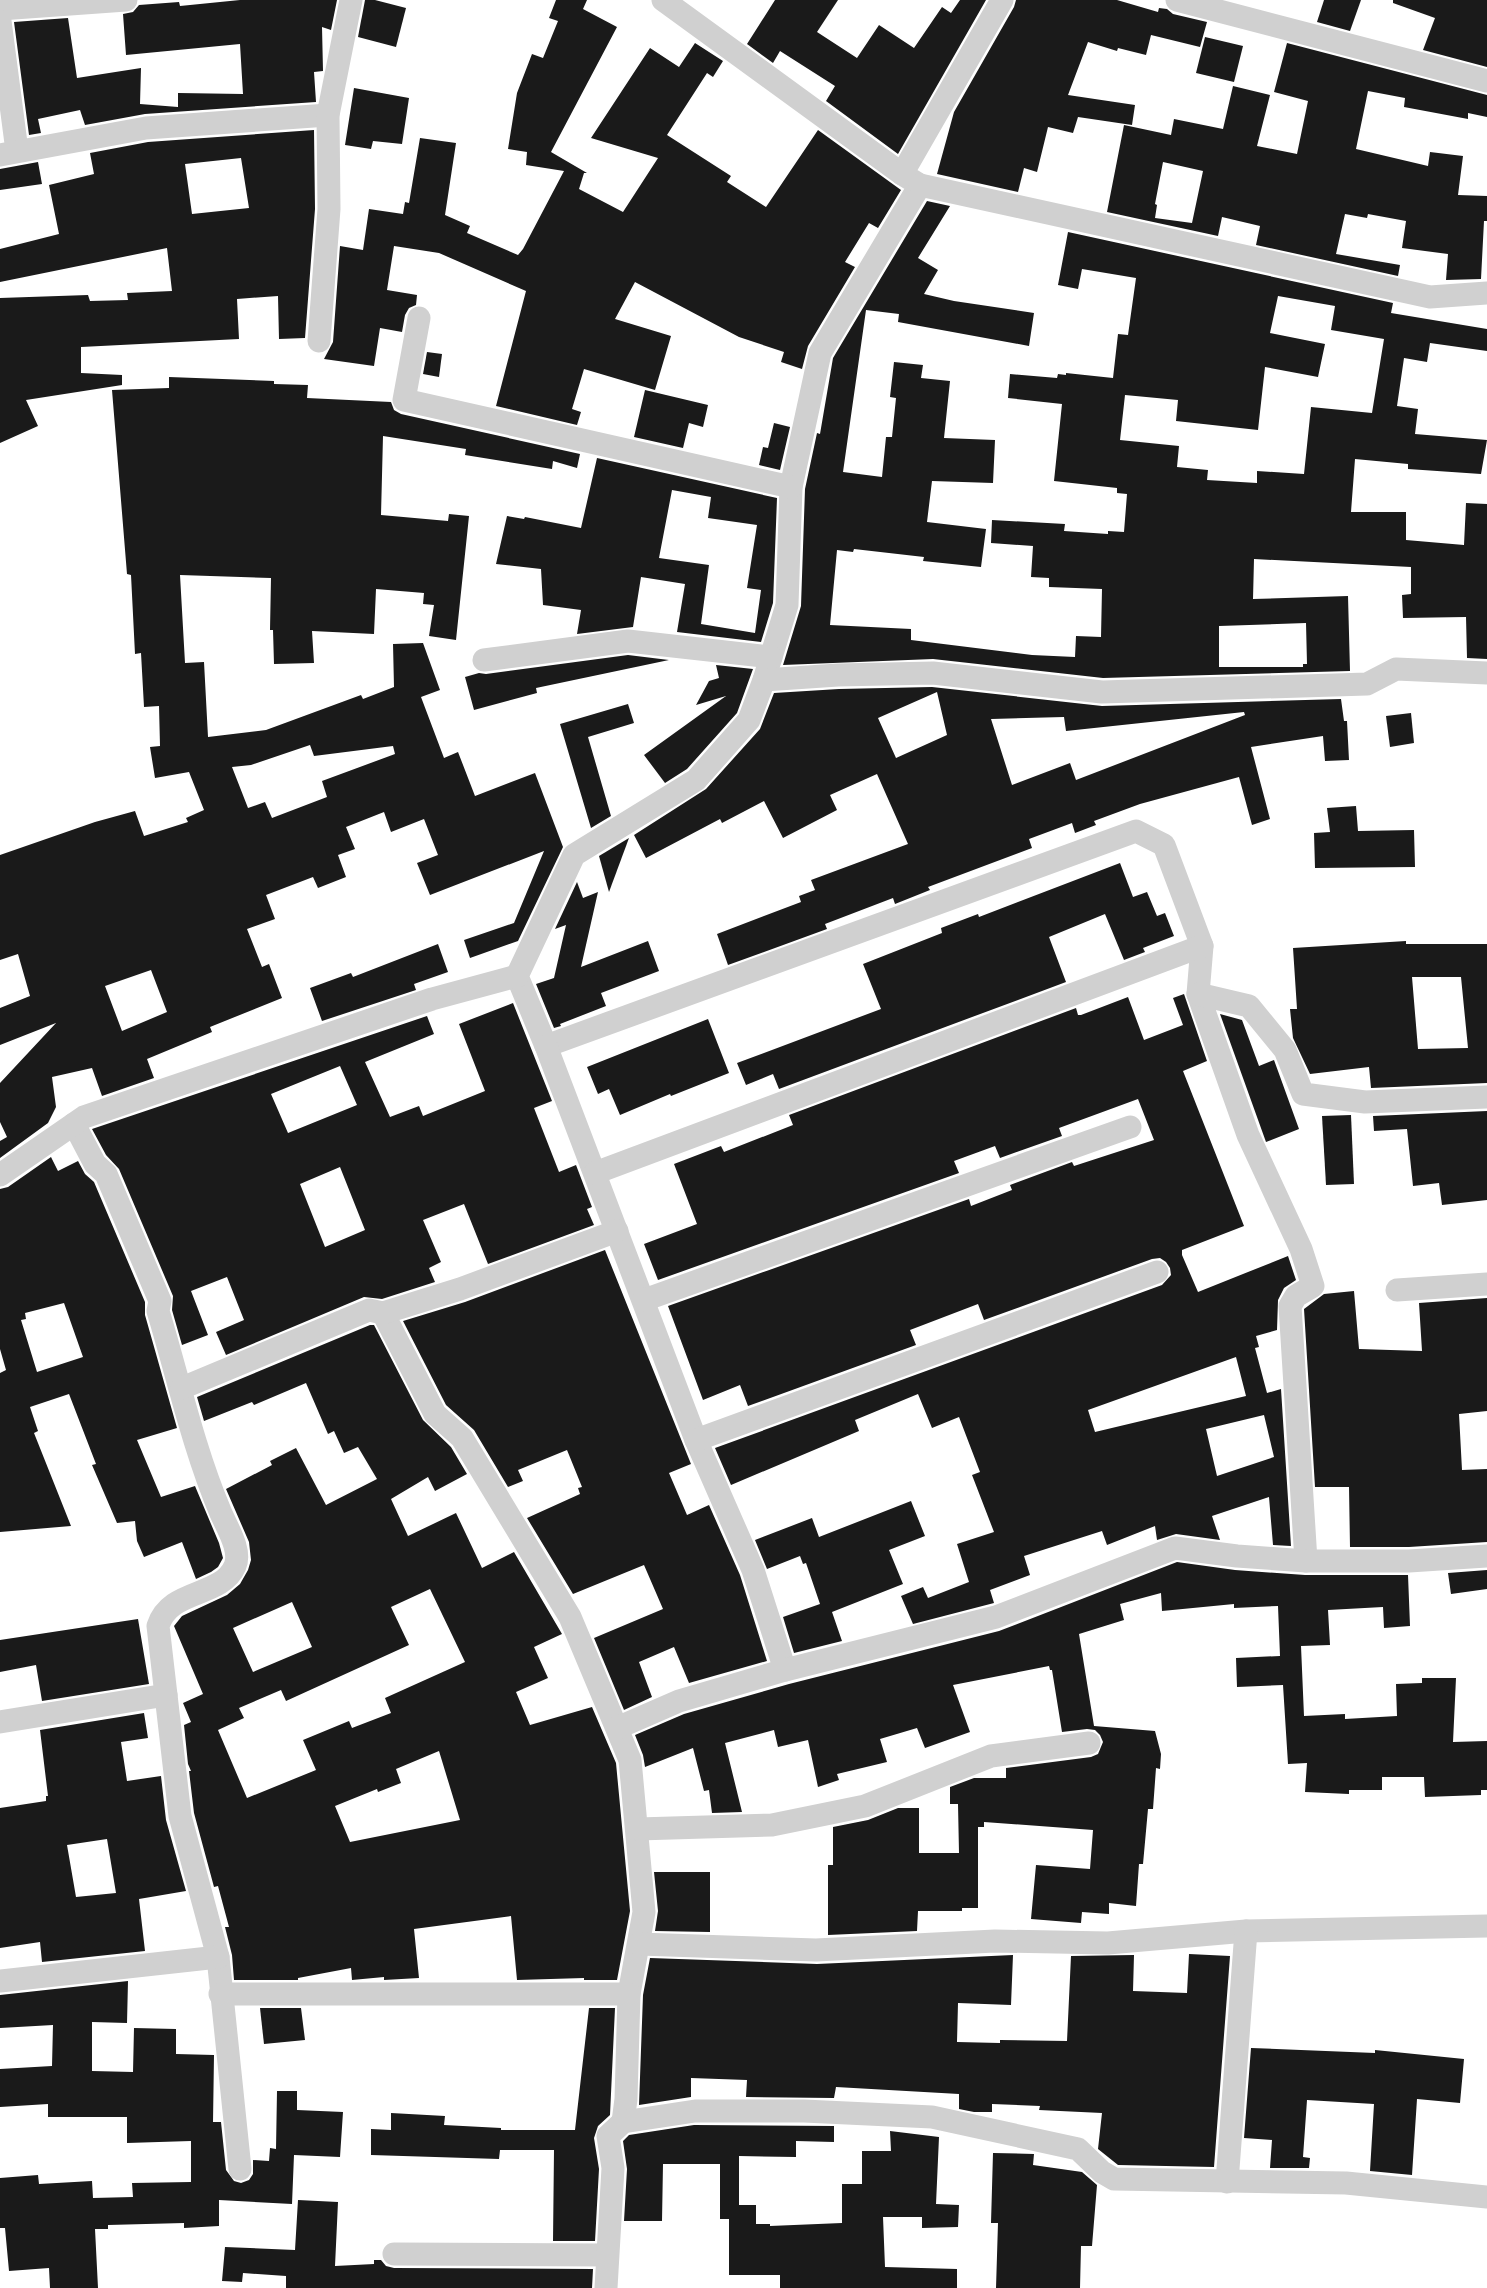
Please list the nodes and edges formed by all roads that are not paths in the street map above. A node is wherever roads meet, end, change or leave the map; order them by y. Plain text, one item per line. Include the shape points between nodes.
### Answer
1 (126, 0) edge
2 (351, 0) edge
3 (663, 0) edge
4 (1002, 0) edge
5 (1177, 0) edge
6 (0, 9) edge
7 (0, 21) edge
8 (1487, 81) edge
9 (328, 115) junction
10 (9, 153) edge
11 (911, 179) junction
12 (1487, 293) edge
13 (419, 318) dead end
14 (318, 341) dead end
15 (791, 487) junction
16 (771, 657) junction
17 (484, 660) dead end
18 (1487, 673) edge
19 (764, 680) junction
20 (1202, 946) junction
21 (517, 976) junction
22 (1198, 994) junction
23 (546, 1045) junction
24 (1487, 1097) edge
25 (74, 1124) junction
26 (1130, 1127) dead end
27 (595, 1173) junction
28 (0, 1175) edge
29 (617, 1231) junction
30 (1157, 1272) dead end
31 (1487, 1284) edge
32 (1397, 1290) dead end
33 (643, 1300) junction
34 (383, 1313) junction
35 (182, 1388) junction
36 (696, 1440) junction
37 (1487, 1556) edge
38 (1306, 1560) junction
39 (785, 1670) junction
40 (166, 1695) junction
41 (0, 1722) edge
42 (617, 1728) junction
43 (1089, 1742) dead end
44 (638, 1829) junction
45 (1487, 1926) edge
46 (1246, 1931) junction
47 (639, 1944) junction
48 (218, 1956) junction
49 (0, 1981) edge
50 (220, 1994) junction
51 (629, 1994) junction
52 (623, 2122) junction
53 (240, 2169) dead end
54 (1227, 2182) junction
55 (1487, 2197) edge
56 (394, 2254) dead end
57 (607, 2255) junction
58 (606, 2288) edge

1 - 6 street
2 - 9 street
3 - 11 street
4 - 11 street
5 - 8 street
7 - 10 street
9 - 10 street via 146,128
9 - 14 street via 328,209
11 - 12 street via 1430,297
11 - 15 street via 820,353
13 - 15 street via 404,400
15 - 16 street via 787,605
16 - 17 street via 628,641
16 - 19 street
18 - 19 street via 1396,669 1367,684 1102,692 933,673
19 - 21 street via 749,720 696,780 575,856
20 - 22 street
20 - 23 street via 1164,845 1136,831
20 - 27 street
21 - 23 street
21 - 25 street via 314,1038 83,1117
22 - 24 street via 1249,1006 1285,1050 1303,1094 1365,1102
22 - 38 street via 1248,1135 1301,1249 1313,1286 1296,1296 1290,1306
23 - 27 street
25 - 28 street
25 - 35 street via 95,1164 106,1174 160,1301
26 - 33 street
27 - 29 street
29 - 33 street
29 - 34 street
30 - 36 street
31 - 32 street
33 - 36 street
34 - 35 street via 369,1310
34 - 42 street via 435,1414 462,1438 570,1617
35 - 40 street via 205,1476 235,1547 236,1564 226,1580 162,1613 158,1626
36 - 39 street via 753,1570
37 - 38 street
38 - 39 street via 1175,1548 996,1618
39 - 42 street via 679,1701
40 - 41 street
40 - 48 street via 180,1816
42 - 44 street via 630,1760
43 - 44 street via 991,1756 865,1806 772,1825
44 - 47 street via 644,1912
45 - 46 street
46 - 47 street via 1108,1943 995,1941 816,1950
46 - 54 street
47 - 51 street
48 - 49 street
48 - 50 street
50 - 51 street
50 - 53 street
51 - 52 street
52 - 54 street via 695,2110 932,2117 1078,2149 1114,2179
52 - 57 street via 608,2136 613,2168
54 - 55 street via 1346,2183
56 - 57 street
57 - 58 street

